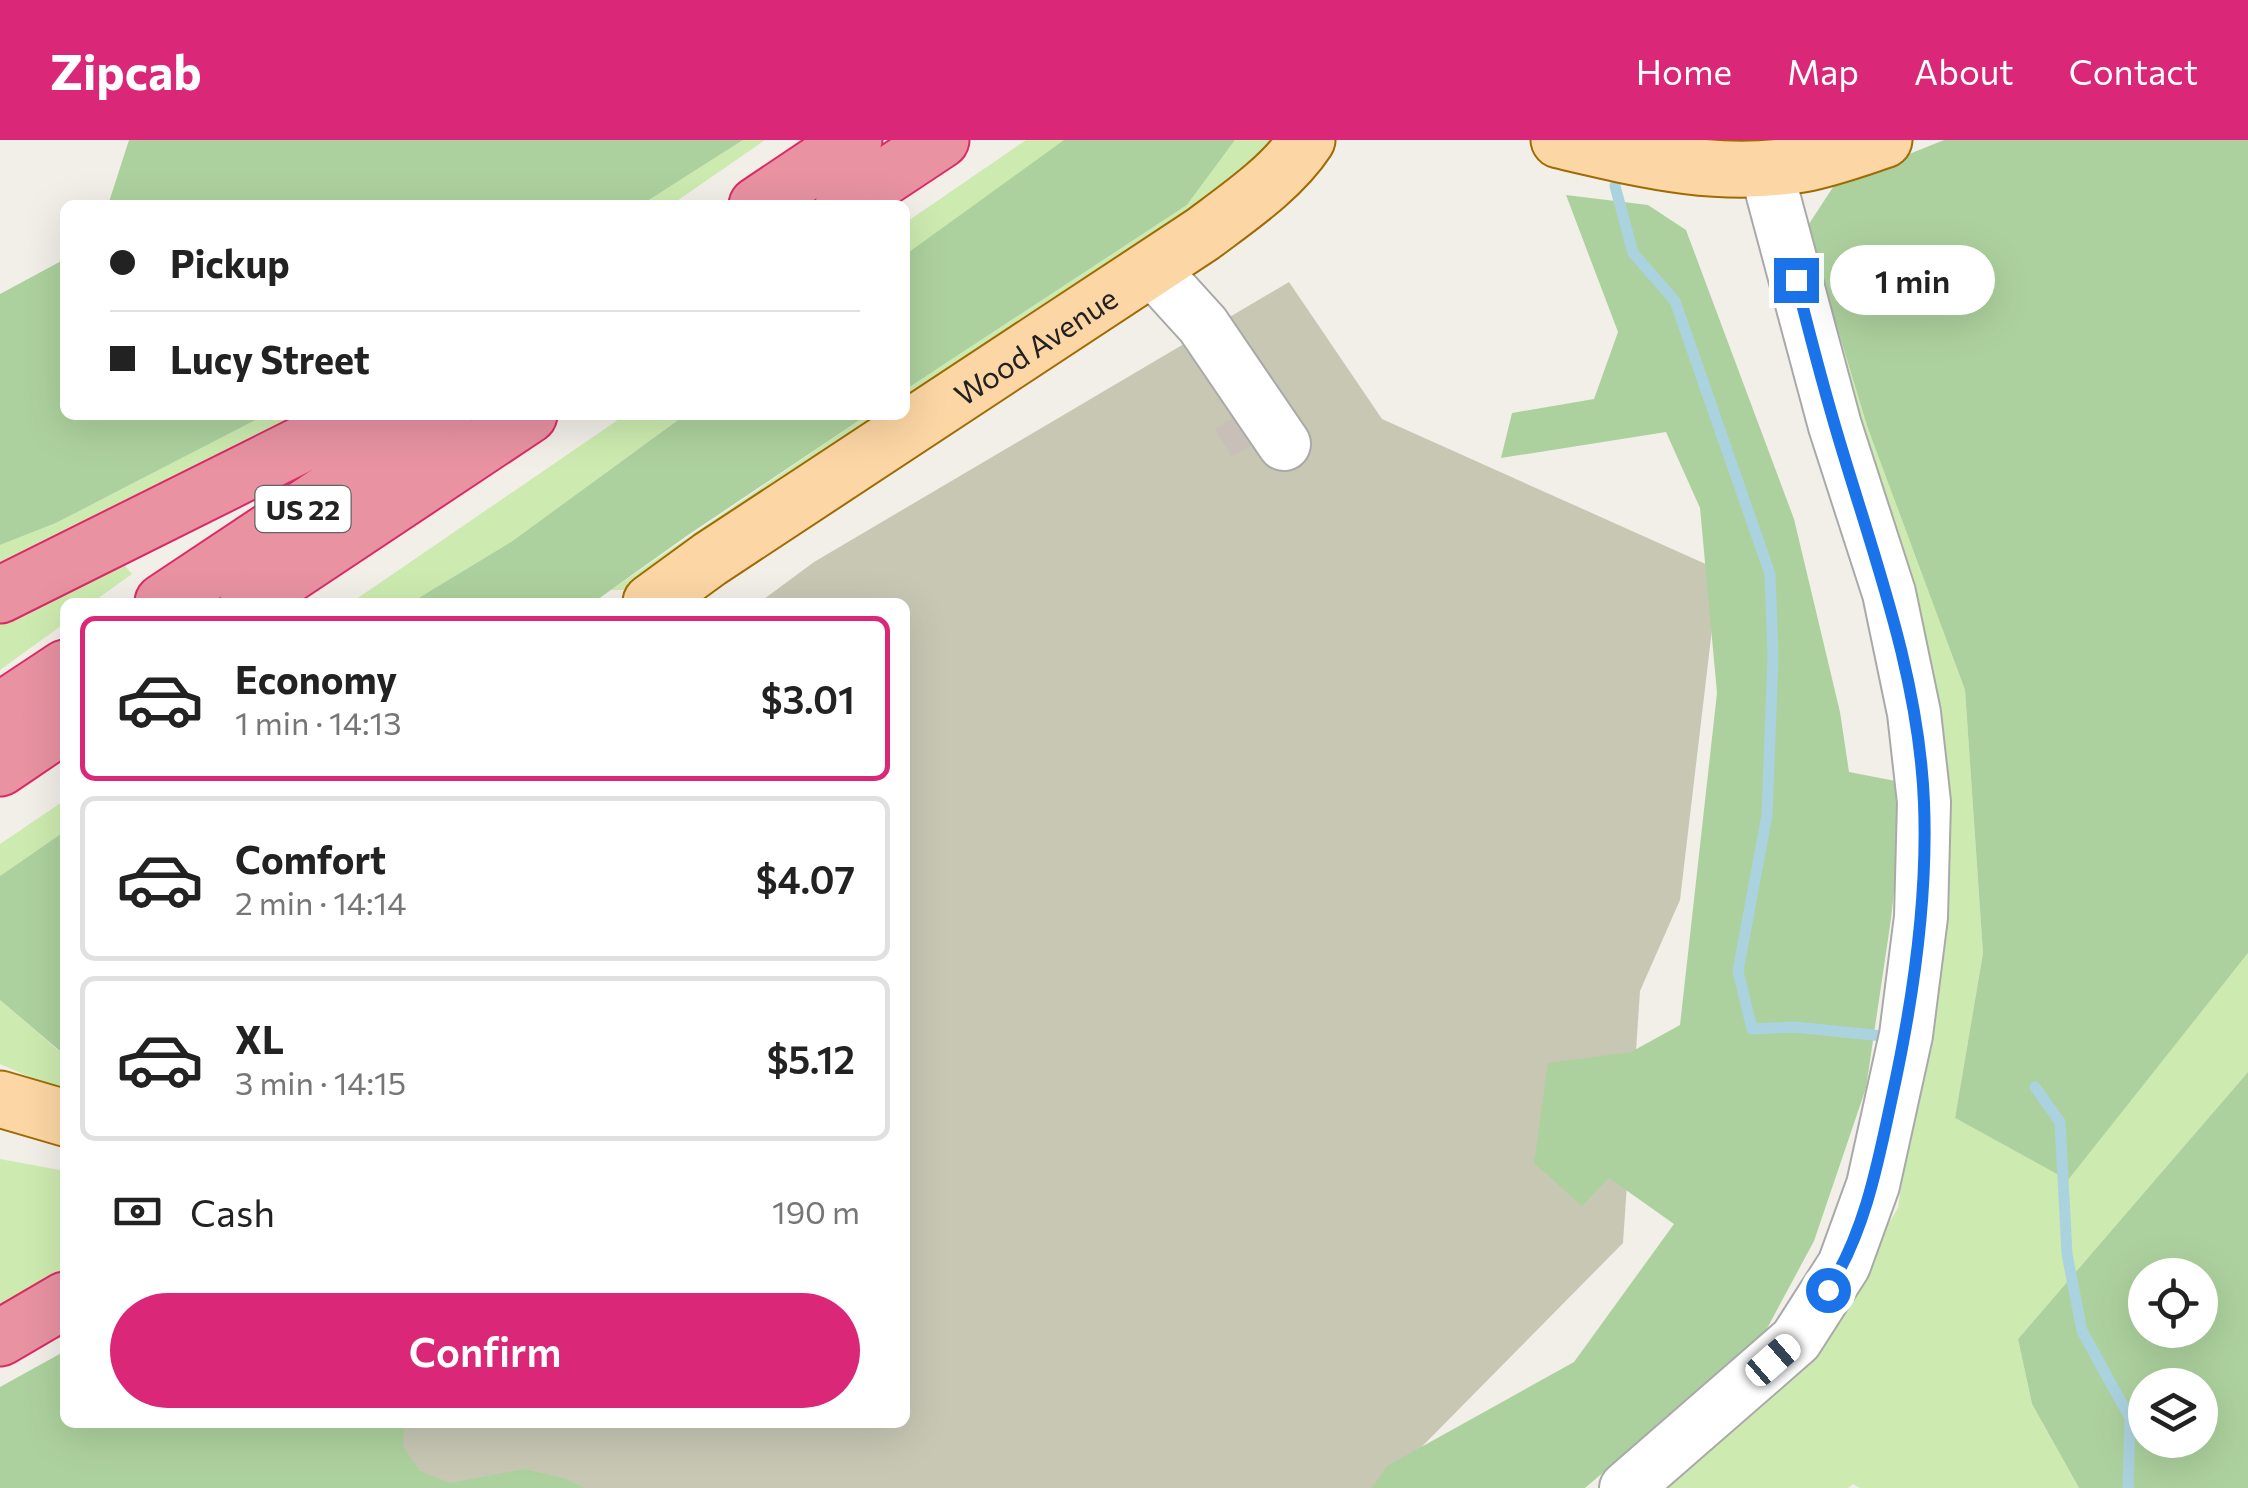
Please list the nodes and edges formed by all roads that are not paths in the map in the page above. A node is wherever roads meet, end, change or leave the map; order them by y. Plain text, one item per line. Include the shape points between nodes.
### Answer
1 (854, 140) edge
2 (940, 140) edge
3 (1307, 140) edge
4 (1560, 140) edge
5 (1884, 140) edge
6 (1766, 169) junction
7 (764, 200) edge
8 (850, 200) edge
9 (1152, 268) junction
10 (351, 420) edge
11 (436, 420) edge
12 (521, 420) edge
13 (1284, 444) dead end
14 (0, 595) edge
15 (169, 598) edge
16 (254, 598) edge
17 (656, 598) edge
18 (60, 671) edge
19 (0, 712) edge
20 (60, 727) edge
21 (0, 768) edge
22 (0, 1100) edge
23 (60, 1117) edge
24 (0, 1133) edge
25 (60, 1147) edge
26 (60, 1303) edge
27 (0, 1338) edge
28 (1626, 1488) edge

1 - 7 highway
2 - 8 highway
3 - 9 main road, Wood Avenue via 1247,201
4 - 6 main road via 1691,168
5 - 6 main road
6 - 28 street via 1888,594 1914,713 1924,802 1921,917 1906,1035 1872,1185 1844,1265 1796,1340
9 - 13 street via 1203,325
9 - 17 main road, Wood Avenue
10 - 14 highway
11 - 15 highway, US 22
12 - 16 highway, US 22
18 - 19 highway
20 - 21 highway
22 - 23 main road
24 - 25 main road
26 - 27 highway

